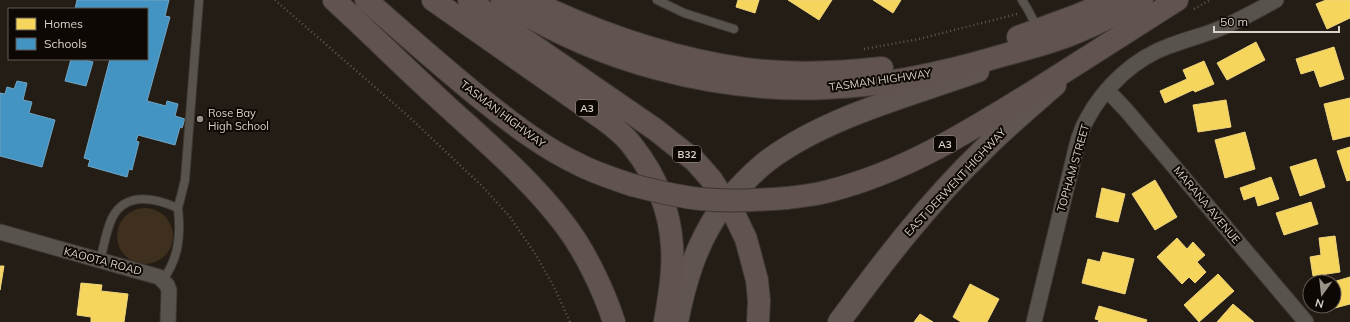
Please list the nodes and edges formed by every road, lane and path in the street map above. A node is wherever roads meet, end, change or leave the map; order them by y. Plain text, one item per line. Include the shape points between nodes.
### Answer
1 (199, 0) edge
2 (275, 0) edge
3 (334, 0) edge
4 (366, 0) edge
5 (433, 0) edge
6 (469, 0) edge
7 (502, 0) edge
8 (529, 0) edge
9 (657, 0) edge
10 (1022, 0) edge
11 (1112, 0) edge
12 (1142, 0) edge
13 (1177, 0) edge
14 (1276, 0) edge
15 (1041, 27) junction
16 (734, 29) dead end
17 (859, 50) dead end
18 (1088, 57) junction
19 (1107, 90) junction
20 (178, 208) junction
21 (0, 232) edge
22 (100, 260) junction
23 (163, 280) junction
24 (168, 322) edge
25 (570, 322) edge
26 (614, 322) edge
27 (665, 322) edge
28 (677, 322) edge
29 (758, 322) edge
30 (838, 322) edge
31 (1034, 322) edge
32 (1306, 322) edge

1 - 20 lane via 184,180
2 - 25 path via 407,115 482,186 510,218 536,255
3 - 26 highway via 546,202 578,245 597,280
4 - 18 highway, TASMAN HIGHWAY / A3, bridge via 460,82 533,138 602,175 673,195 702,199 787,198 828,192 856,184 924,156
5 - 27 highway, A3 via 603,119 634,147 662,196 670,226 672,266
6 - 29 highway, B32 via 656,130 695,161 707,174 736,218 746,239 757,280
7 - 15 highway, TASMAN HIGHWAY via 542,23 603,52 656,68 748,86 825,88 914,77 977,63
8 - 15 highway, TASMAN HIGHWAY via 604,33 682,56 745,69 789,72 880,69 934,60 993,44
9 - 16 lane via 684,13
10 - 15 lane
11 - 15 highway
12 - 15 highway, TASMAN HIGHWAY via 1094,25
13 - 18 highway, TASMAN HIGHWAY / A3
14 - 19 street, TOPHAM STREET via 1222,28 1154,53 1139,62
15 - 17 path via 919,39
15 - 28 main road via 988,67 885,103 818,130 769,159 726,202 703,237 688,276
18 - 30 main road, EAST DERWENT HIGHWAY via 1003,130 954,180 902,238
19 - 31 street, TOPHAM STREET via 1095,105 1081,132
19 - 32 street, MARANA AVENUE
20 - 22 lane via 149,198 124,205 111,220
20 - 23 lane via 178,246 170,271
21 - 22 street, KAOOTA ROAD
22 - 23 street, KAOOTA ROAD via 154,275
23 - 24 street via 169,296

